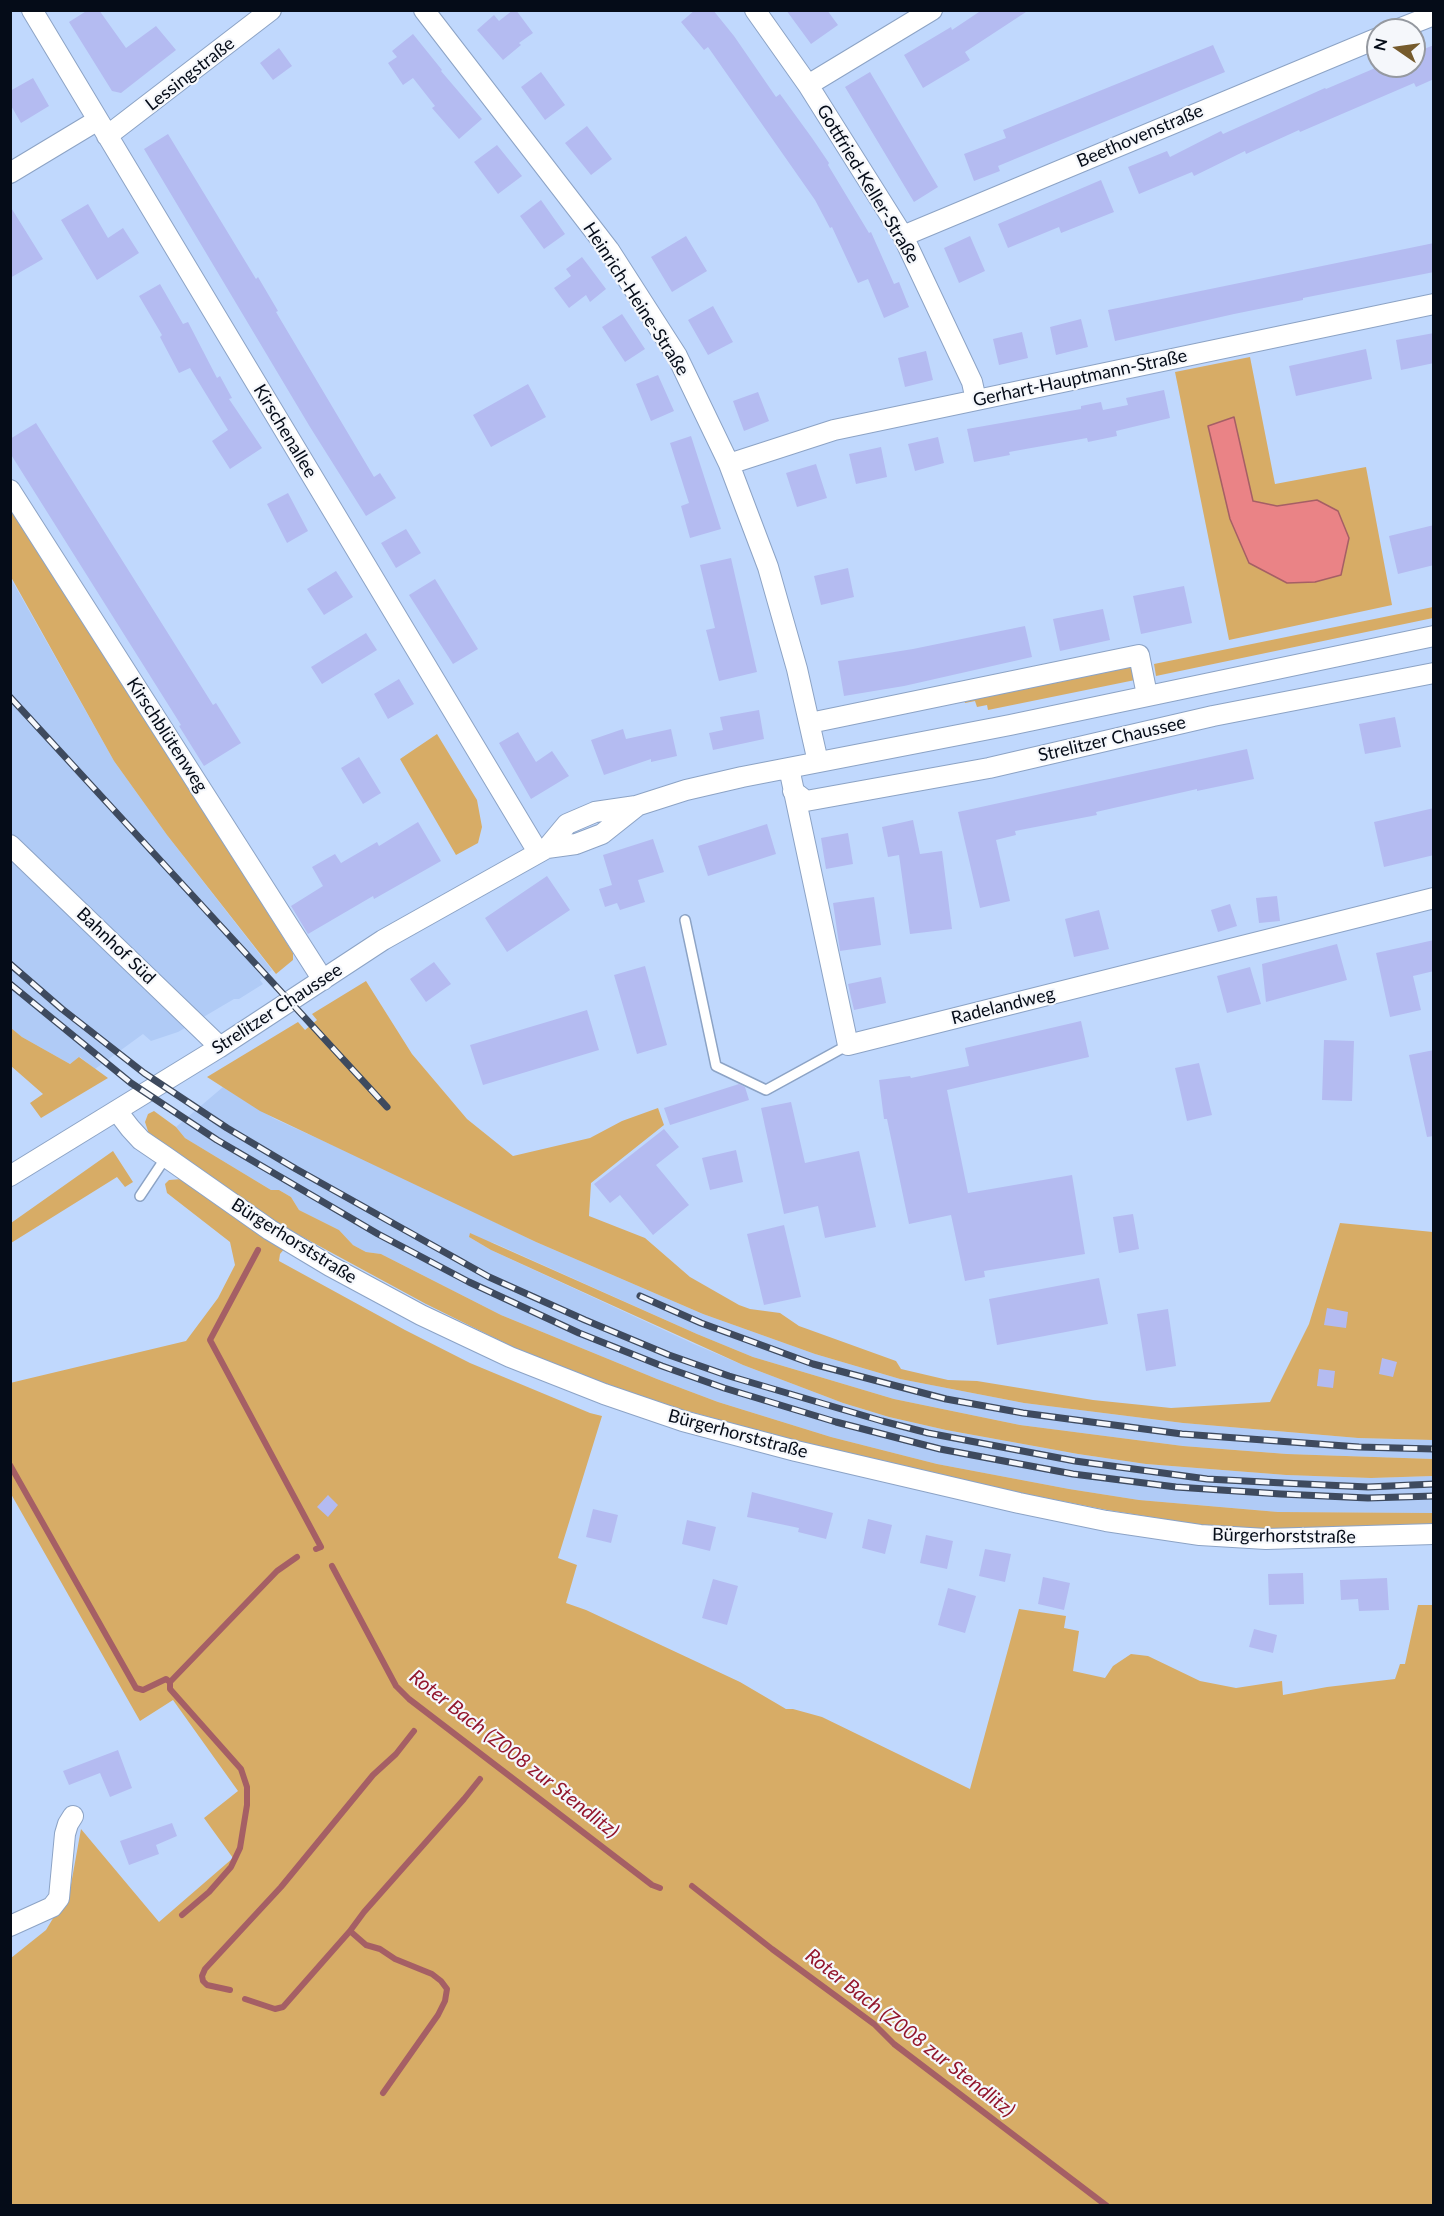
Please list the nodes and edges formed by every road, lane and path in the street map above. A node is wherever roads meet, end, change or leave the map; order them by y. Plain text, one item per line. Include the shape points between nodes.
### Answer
1 (32, 10) edge
2 (271, 10) edge
3 (424, 10) edge
4 (755, 10) edge
5 (932, 10) edge
6 (1366, 43) edge
7 (808, 85) junction
8 (102, 128) junction
9 (10, 173) edge
10 (903, 236) junction
11 (1434, 304) edge
12 (976, 400) junction
13 (729, 464) junction
14 (10, 490) edge
15 (1434, 636) edge
16 (1434, 673) edge
17 (1147, 695) junction
18 (810, 723) junction
19 (818, 762) junction
20 (789, 768) junction
21 (793, 791) junction
22 (10, 845) edge
23 (543, 850) junction
24 (1434, 898) edge
25 (685, 920) dead end
26 (323, 980) junction
27 (848, 1046) junction
28 (220, 1047) junction
29 (117, 1111) junction
30 (166, 1157) junction
31 (13, 1169) edge
32 (140, 1196) dead end
33 (1434, 1534) edge
34 (73, 1816) dead end
35 (10, 1926) edge

1 - 8 street, Kirschenallee
2 - 8 street, Lessingstraße
3 - 13 street, Heinrich-Heine-Straße via 609,250 677,356
4 - 7 street, Gottfried-Keller-Straße
5 - 7 street
6 - 10 street, Beethovenstraße
7 - 10 street, Gottfried-Keller-Straße
8 - 9 street
8 - 23 street, Kirschenallee
10 - 12 street, Gottfried-Keller-Straße via 972,382
11 - 12 street, Gerhart-Hauptmann-Straße
12 - 13 street, Gerhart-Hauptmann-Straße via 834,430
13 - 18 street, Heinrich-Heine-Straße via 768,567
14 - 26 street, Kirschblütenweg
15 - 17 street, Strelitzer Chaussee
16 - 21 street, Strelitzer Chaussee via 1213,716 989,768 806,801
17 - 18 street, Strelitzer Chaussee via 1139,655
17 - 19 street, Strelitzer Chaussee
18 - 19 street, Heinrich-Heine-Straße
19 - 20 street, Strelitzer Chaussee
20 - 21 street
20 - 23 street, Strelitzer Chaussee via 686,790 636,807 595,812 567,824
21 - 27 street
22 - 28 street, Bahnhof Süd
23 - 26 street, Strelitzer Chaussee via 383,940
24 - 27 street, Radelandweg
25 - 27 lane via 716,1066 766,1090
26 - 28 street, Strelitzer Chaussee
28 - 29 street, Strelitzer Chaussee
29 - 30 street, Bürgerhorststraße via 141,1140
29 - 31 street, Strelitzer Chaussee
30 - 32 lane
30 - 33 street, Bürgerhorststraße via 277,1234 421,1315 510,1357 683,1421 796,1451 1106,1521 1200,1535 1266,1539
34 - 35 street via 65,1834 59,1898 52,1907

